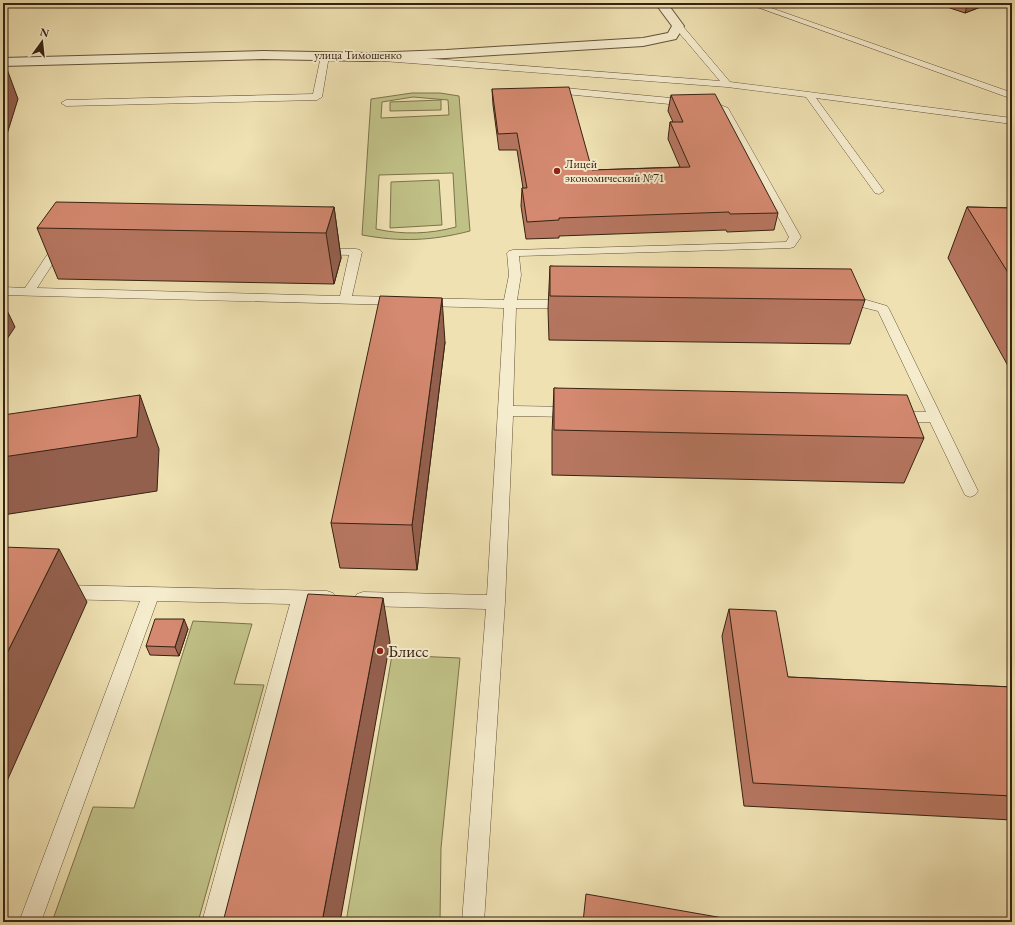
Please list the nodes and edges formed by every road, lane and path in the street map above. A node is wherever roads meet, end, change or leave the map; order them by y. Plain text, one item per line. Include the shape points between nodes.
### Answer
1 (661, 3) edge
2 (750, 3) edge
3 (678, 26) junction
4 (325, 56) junction
5 (368, 57) junction
6 (3, 62) edge
7 (727, 84) junction
8 (542, 92) edge
9 (808, 94) junction
10 (1007, 94) dead end
11 (66, 103) dead end
12 (1012, 121) edge
13 (879, 191) dead end
14 (75, 245) edge
15 (309, 251) edge
16 (3, 291) edge
17 (28, 292) junction
18 (345, 300) junction
19 (832, 303) edge
20 (510, 304) junction
21 (580, 304) edge
22 (506, 411) junction
23 (585, 412) edge
24 (879, 416) edge
25 (935, 417) junction
26 (970, 491) dead end
27 (42, 591) edge
28 (151, 595) junction
29 (300, 598) junction
30 (496, 602) junction
31 (30, 922) edge
32 (213, 922) edge
33 (473, 922) edge

1 - 3 street
2 - 10 lane
3 - 5 street, улица Тимошенко via 672,36 643,42
3 - 7 lane
4 - 5 street, улица Тимошенко
4 - 6 street, улица Тимошенко via 263,55
4 - 11 lane via 317,97
5 - 7 lane
7 - 9 lane
8 - 20 lane via 566,91 713,105 725,110 794,236 790,245 513,253 515,275
9 - 12 lane
9 - 13 lane
14 - 17 lane via 59,245
15 - 18 lane via 356,252
16 - 17 lane
17 - 18 lane
18 - 20 lane
19 - 25 lane via 863,303 883,309
20 - 21 lane
20 - 22 lane
22 - 23 lane
22 - 30 lane
24 - 25 lane
25 - 26 lane
27 - 28 lane
28 - 29 lane
28 - 31 lane
29 - 30 lane
29 - 32 lane
30 - 33 lane

